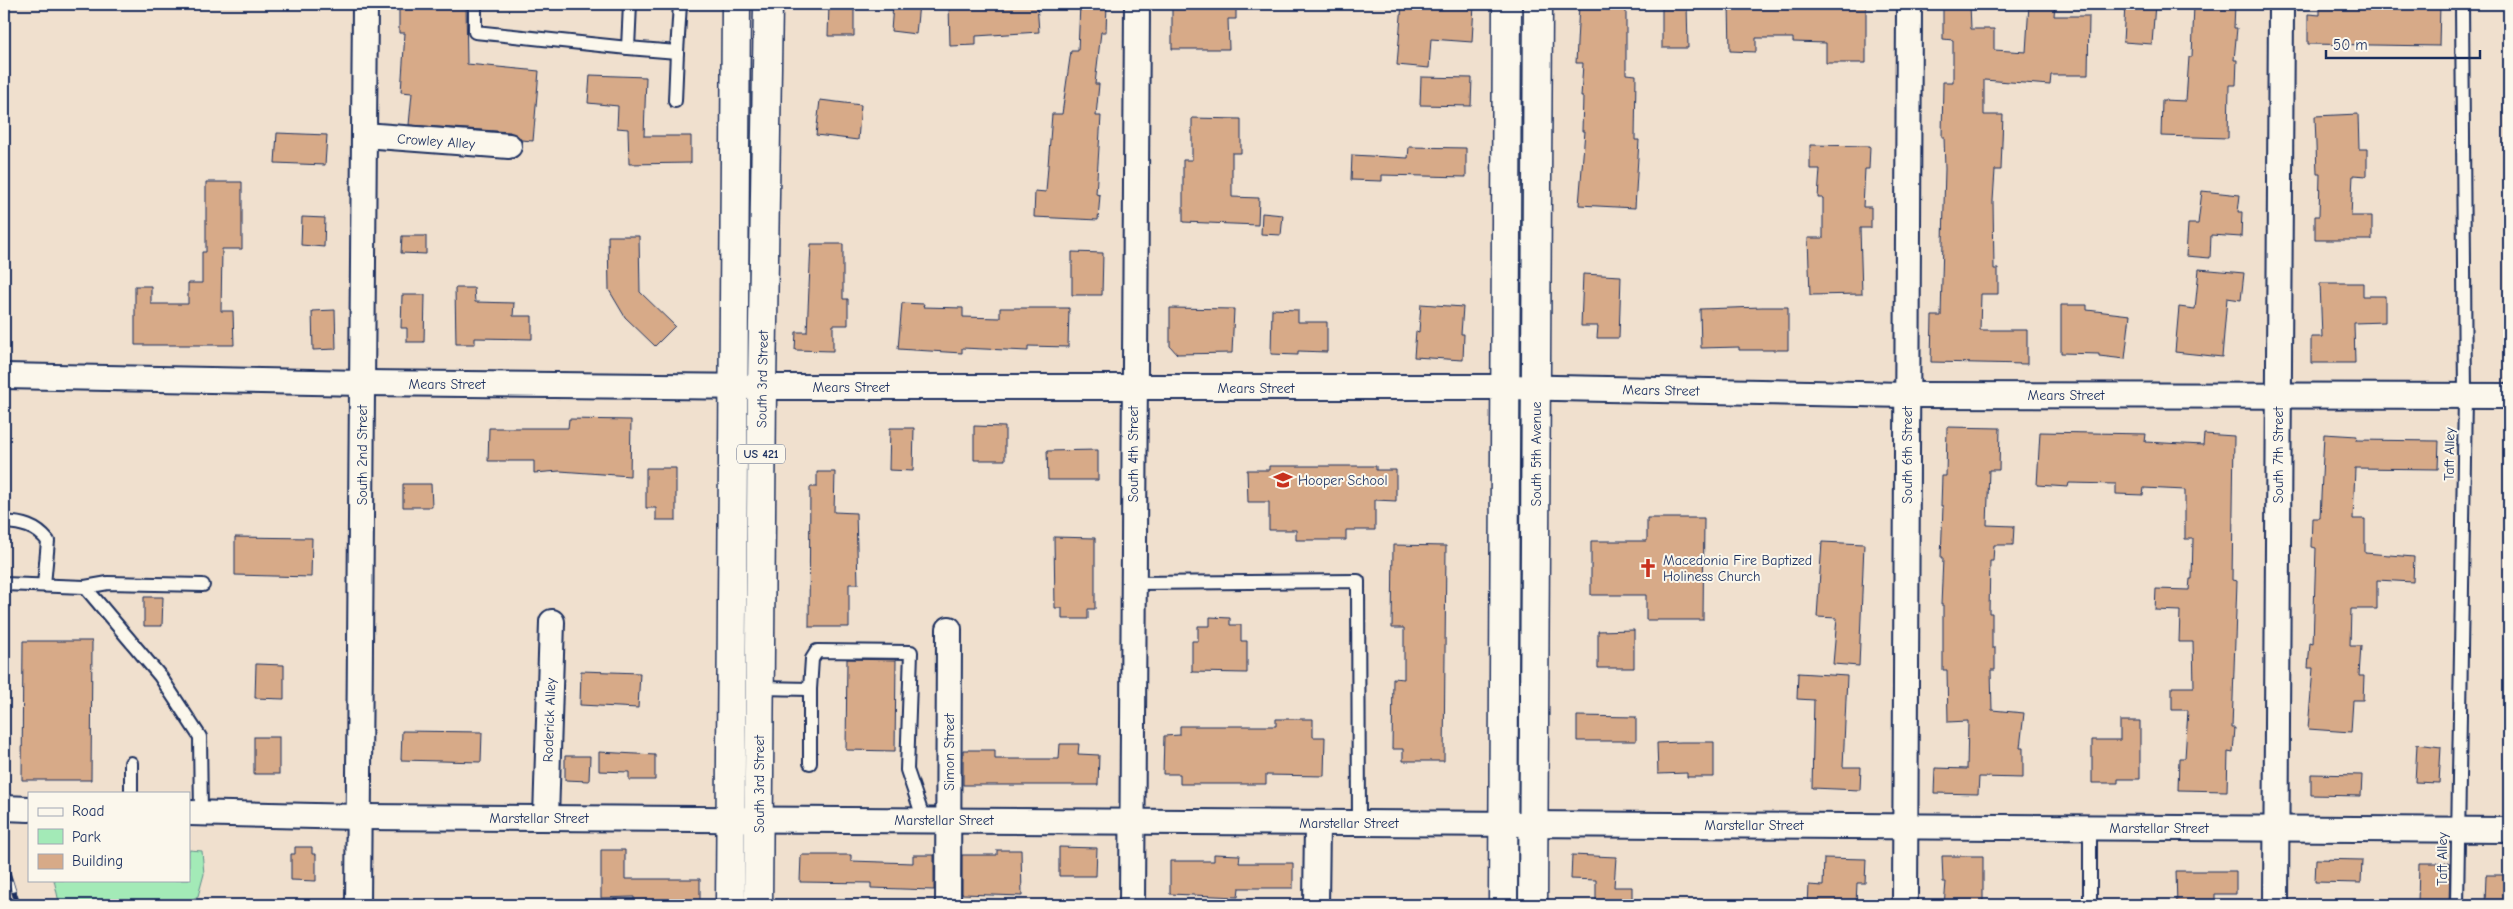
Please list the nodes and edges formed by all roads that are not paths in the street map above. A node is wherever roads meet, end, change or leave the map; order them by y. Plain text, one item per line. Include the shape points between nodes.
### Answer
1 (364, 4) edge
2 (475, 4) edge
3 (630, 4) edge
4 (680, 4) edge
5 (736, 4) edge
6 (768, 4) edge
7 (1137, 4) edge
8 (1507, 4) edge
9 (1538, 4) edge
10 (1909, 4) edge
11 (2281, 4) edge
12 (2462, 4) edge
13 (628, 48) junction
14 (677, 52) junction
15 (675, 101) dead end
16 (364, 135) junction
17 (508, 146) dead end
18 (4, 376) edge
19 (363, 383) junction
20 (732, 386) junction
21 (762, 387) junction
22 (1506, 387) junction
23 (1133, 388) junction
24 (1536, 388) junction
25 (1907, 395) junction
26 (2279, 396) junction
27 (2465, 396) junction
28 (2509, 396) edge
29 (4, 522) edge
30 (1133, 583) junction
31 (4, 584) edge
32 (44, 585) junction
33 (202, 586) dead end
34 (85, 587) junction
35 (552, 622) dead end
36 (949, 629) dead end
37 (760, 688) junction
38 (810, 689) junction
39 (131, 763) dead end
40 (810, 763) dead end
41 (131, 792) edge
42 (4, 808) edge
43 (28, 809) edge
44 (195, 813) edge
45 (359, 817) junction
46 (546, 818) junction
47 (730, 819) junction
48 (759, 819) junction
49 (924, 820) junction
50 (948, 820) junction
51 (1133, 822) junction
52 (1317, 823) junction
53 (1359, 823) junction
54 (1503, 824) junction
55 (1534, 824) junction
56 (1905, 826) junction
57 (2090, 827) junction
58 (2276, 828) junction
59 (2457, 830) junction
60 (2509, 830) edge
61 (358, 905) edge
62 (730, 905) edge
63 (758, 905) edge
64 (948, 905) edge
65 (1132, 905) edge
66 (1316, 905) edge
67 (1503, 905) edge
68 (1533, 905) edge
69 (1904, 905) edge
70 (2090, 905) edge
71 (2276, 905) edge
72 (2457, 905) edge

1 - 16 street, South 2nd Street
2 - 13 lane via 475,32
3 - 13 lane
4 - 14 lane
5 - 20 main road, South 3rd Street / US 421
6 - 21 main road, South 3rd Street / US 421
7 - 23 street, South 4th Street
8 - 22 main road
9 - 24 main road, South 5th Avenue
10 - 25 street, South 6th Street
11 - 26 street, South 7th Street
12 - 27 lane, Taft Alley
13 - 14 lane
14 - 15 lane
16 - 17 street, Crowley Alley
16 - 19 street, South 2nd Street
18 - 19 street, Mears Street
19 - 20 street, Mears Street
19 - 45 street, South 2nd Street
20 - 21 street, Mears Street
20 - 47 main road, South 3rd Street / US 421
21 - 23 street, Mears Street
21 - 37 main road, South 3rd Street / US 421
22 - 23 street, Mears Street
22 - 24 street, Mears Street
22 - 54 main road
23 - 30 street, South 4th Street
24 - 25 street, Mears Street
24 - 55 main road, South 5th Avenue
25 - 26 street, Mears Street
25 - 56 street, South 6th Street
26 - 27 street, Mears Street
26 - 58 street, South 7th Street
27 - 28 street, Mears Street
27 - 59 lane, Taft Alley
29 - 32 lane via 21,523 40,530 48,540
30 - 51 street, South 4th Street
30 - 53 lane via 1358,581
31 - 32 lane
32 - 34 lane
33 - 34 lane via 108,583
34 - 44 lane via 160,676 200,737
35 - 46 street, Roderick Alley
36 - 50 street, Simon Street
37 - 38 lane
37 - 48 main road, South 3rd Street / US 421
38 - 40 lane
38 - 49 lane via 812,659 818,651 912,652 907,770
39 - 41 lane
42 - 43 street
44 - 45 street, Marstellar Street
45 - 46 street, Marstellar Street
45 - 61 street, South 2nd Street
46 - 47 street, Marstellar Street
47 - 48 street, Marstellar Street
47 - 62 main road, South 3rd Street / US 421
48 - 49 street, Marstellar Street
48 - 63 main road, South 3rd Street / US 421
49 - 50 street, Marstellar Street
50 - 51 street, Marstellar Street
50 - 64 street, Simon Street
51 - 52 street, Marstellar Street
51 - 65 street, South 4th Street
52 - 53 street, Marstellar Street
52 - 66 street
53 - 54 street, Marstellar Street
54 - 55 street, Marstellar Street
54 - 67 main road
55 - 56 street, Marstellar Street
55 - 68 main road, South 5th Avenue
56 - 57 street, Marstellar Street
56 - 69 street, South 6th Street
57 - 58 street, Marstellar Street
57 - 70 lane
58 - 59 street, Marstellar Street
58 - 71 street, South 7th Street
59 - 60 street, Marstellar Street
59 - 72 lane, Taft Alley

